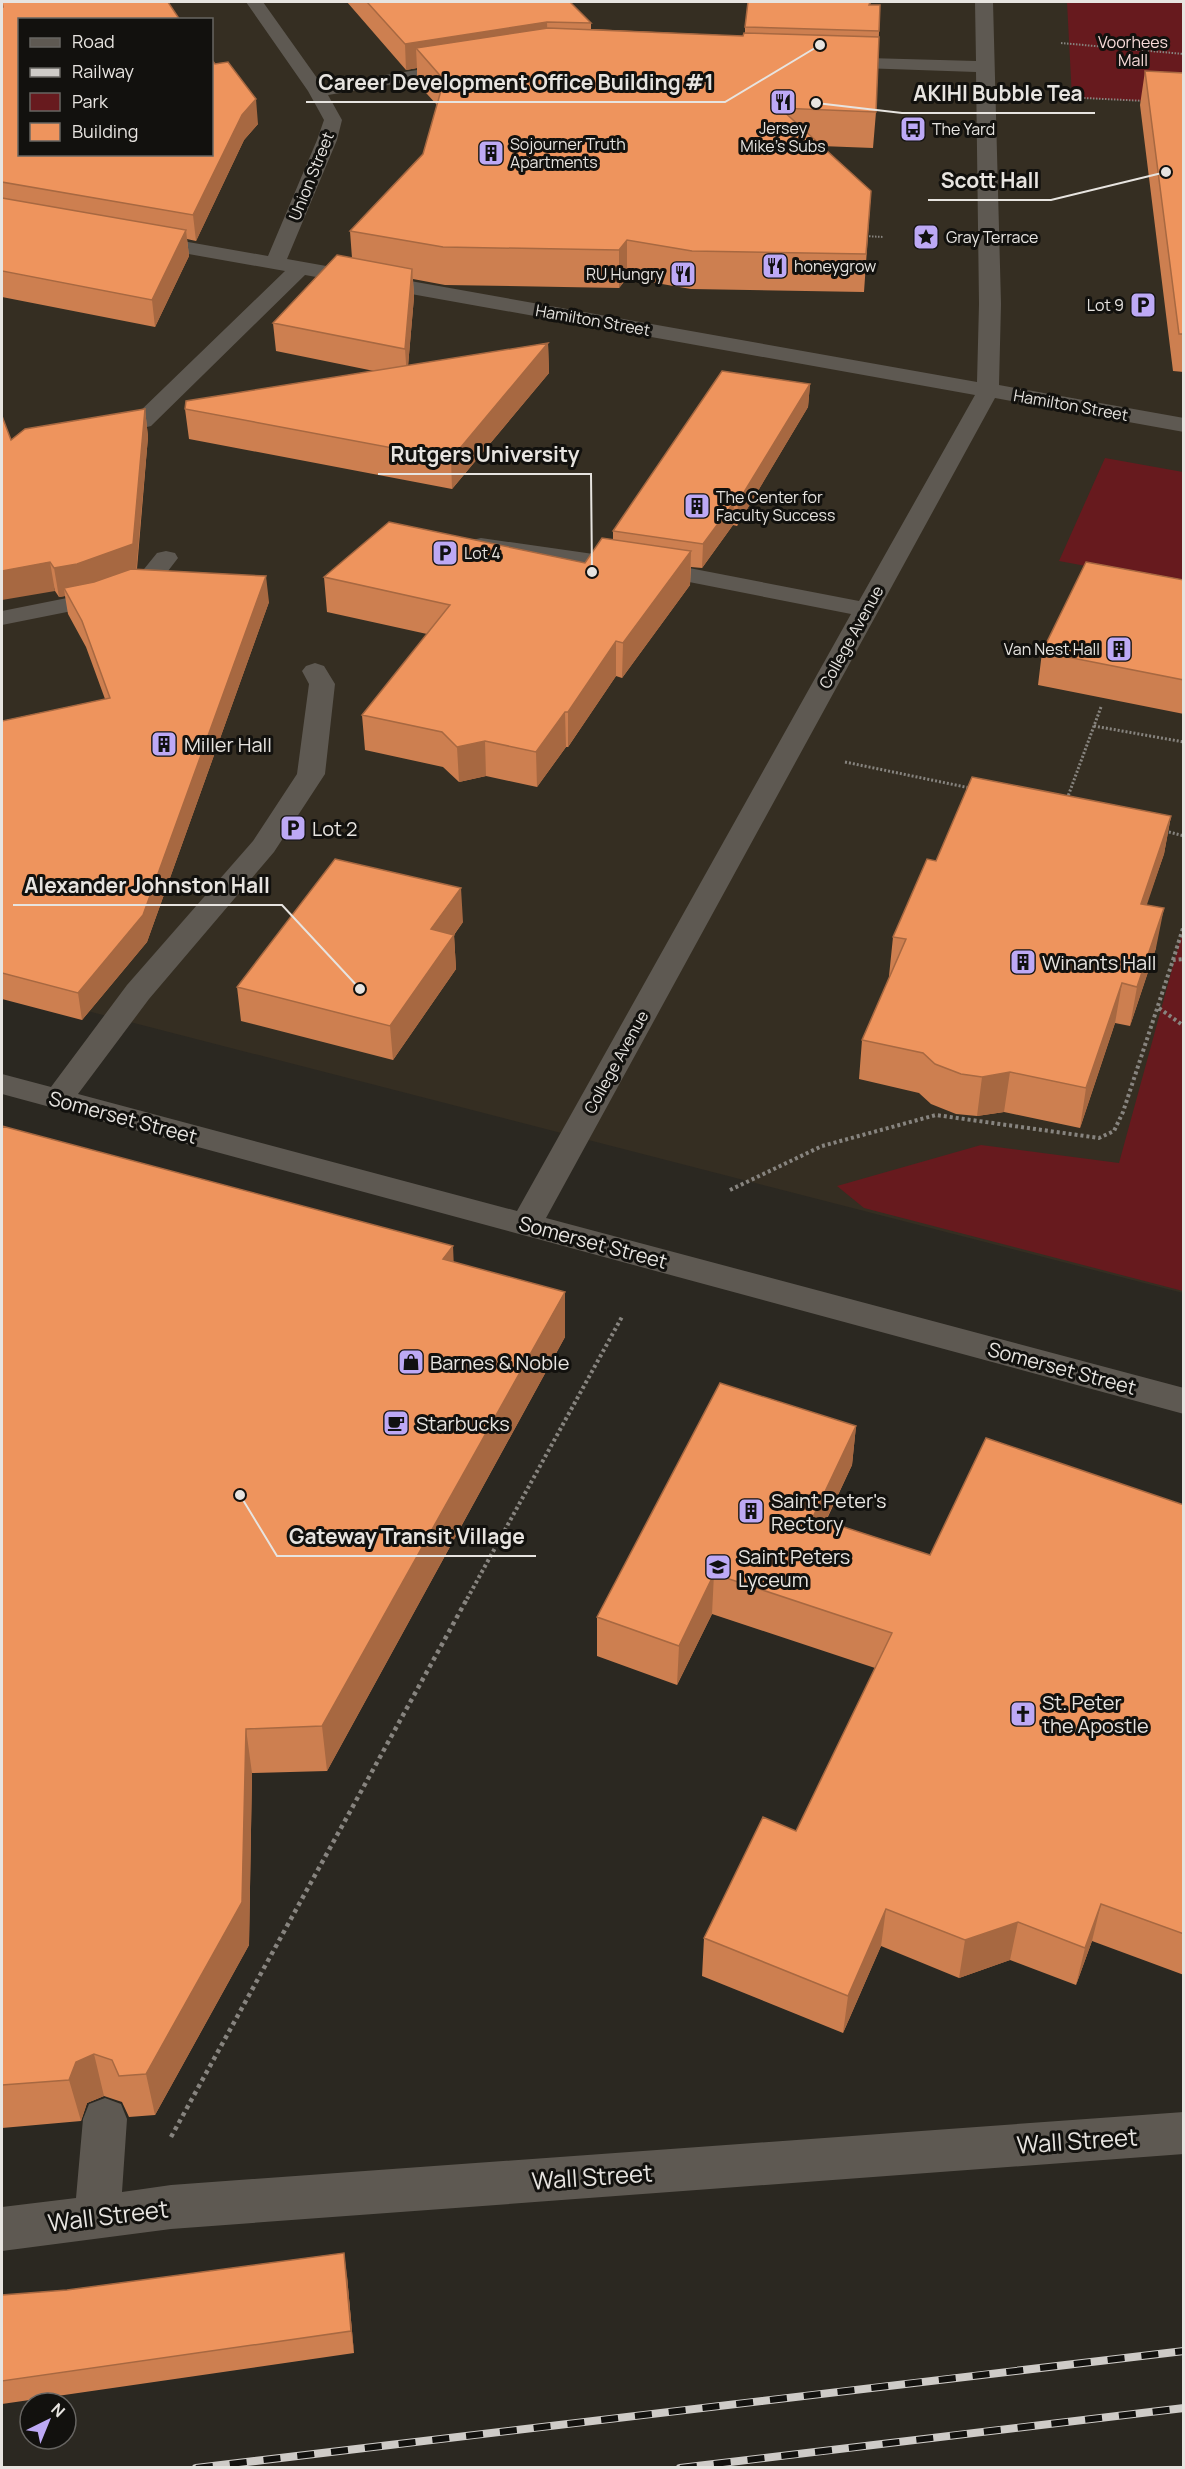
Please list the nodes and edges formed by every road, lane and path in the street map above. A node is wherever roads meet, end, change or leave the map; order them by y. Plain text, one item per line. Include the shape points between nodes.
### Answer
1 (255, 2) edge
2 (984, 2) edge
3 (1061, 43) dead end
4 (1184, 54) edge
5 (817, 62) edge
6 (483, 64) edge
7 (986, 67) junction
8 (318, 91) junction
9 (1063, 97) dead end
10 (1150, 101) edge
11 (861, 236) edge
12 (126, 237) edge
13 (884, 237) dead end
14 (275, 263) junction
15 (300, 268) junction
16 (988, 391) junction
17 (143, 421) edge
18 (1184, 425) edge
19 (459, 542) edge
20 (166, 558) dead end
21 (867, 610) junction
22 (2, 618) edge
23 (315, 670) dead end
24 (1101, 707) edge
25 (1094, 726) junction
26 (1184, 742) edge
27 (789, 750) junction
28 (972, 789) edge
29 (1063, 809) edge
30 (1164, 831) edge
31 (1184, 836) edge
32 (1184, 925) edge
33 (1184, 959) edge
34 (1173, 960) junction
35 (1159, 1008) junction
36 (1184, 1026) edge
37 (2, 1084) edge
38 (58, 1099) junction
39 (730, 1190) dead end
40 (526, 1224) junction
41 (623, 1315) dead end
42 (1184, 1401) edge
43 (262, 1975) dead end
44 (105, 2119) dead end
45 (1184, 2133) edge
46 (97, 2216) junction
47 (2, 2229) edge

1 - 8 street, Union Street
2 - 7 street, College Avenue
3 - 4 path
5 - 7 street
6 - 8 street
7 - 16 street, College Avenue
8 - 14 street, Union Street via 333,120
9 - 10 path
11 - 13 path
12 - 14 street, Hamilton Street
14 - 15 street, Hamilton Street
15 - 16 street, Hamilton Street
15 - 17 street
16 - 18 street, Hamilton Street
16 - 21 street, College Avenue
19 - 21 street via 684,574
20 - 22 street via 149,579 88,601
21 - 27 street, College Avenue
23 - 38 street via 322,684 311,774 264,846 138,992
24 - 25 path
25 - 26 path
25 - 29 path
27 - 28 path
27 - 40 street, College Avenue
30 - 31 path
32 - 34 path
33 - 34 path
34 - 35 path
35 - 36 path
35 - 39 path via 1114,1131 1099,1138 936,1115 822,1146
37 - 38 street, Somerset Street
38 - 40 street, Somerset Street
40 - 42 street, Somerset Street
41 - 43 path
44 - 46 street
45 - 46 street, Wall Street via 171,2207
46 - 47 street, Wall Street

